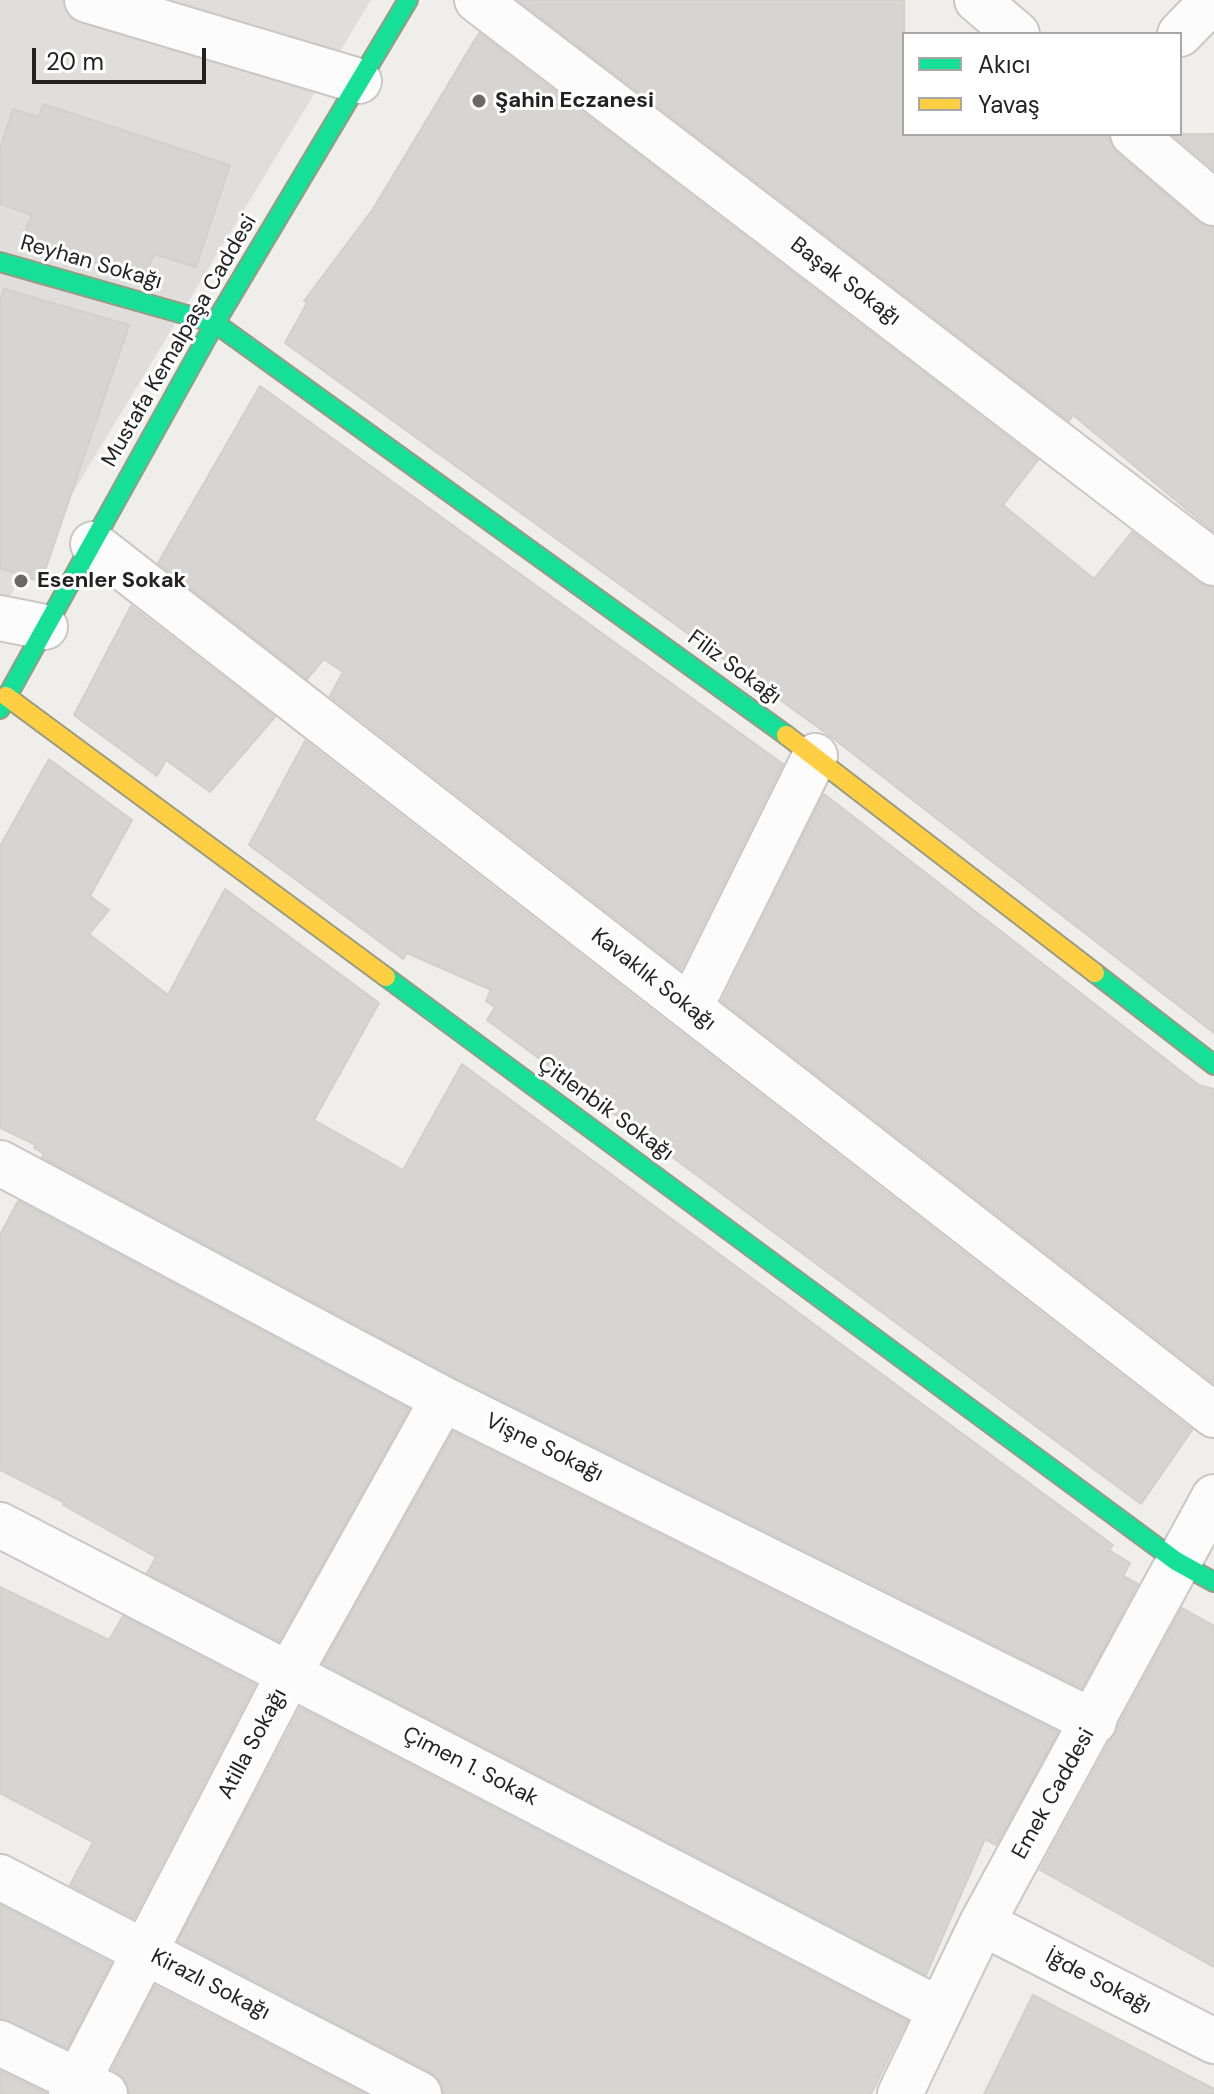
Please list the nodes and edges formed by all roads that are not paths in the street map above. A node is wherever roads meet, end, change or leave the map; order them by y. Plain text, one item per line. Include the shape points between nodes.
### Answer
1 (87, 0) edge
2 (408, 0) edge
3 (477, 0) edge
4 (977, 0) edge
5 (1213, 0) edge
6 (1015, 32) edge
7 (1182, 32) edge
8 (359, 81) junction
9 (1135, 136) edge
10 (1214, 203) edge
11 (0, 262) edge
12 (215, 323) junction
13 (93, 544) junction
14 (1214, 563) edge
15 (0, 618) edge
16 (45, 627) junction
17 (3, 702) edge
18 (815, 756) junction
19 (690, 1008) junction
20 (1214, 1065) edge
21 (0, 1163) edge
22 (443, 1399) junction
23 (1214, 1415) edge
24 (1214, 1497) edge
25 (0, 1525) edge
26 (1176, 1561) junction
27 (1214, 1582) edge
28 (289, 1674) junction
29 (1094, 1722) junction
30 (0, 1877) edge
31 (982, 1923) junction
32 (144, 1952) junction
33 (940, 2010) junction
34 (1214, 2041) edge
35 (0, 2043) edge
36 (85, 2089) edge
37 (419, 2094) edge
38 (900, 2094) edge

1 - 8 street
2 - 8 street, Mustafa Kemalpaşa Caddesi
3 - 14 street, Başak Sokağı
4 - 6 street
5 - 7 street
8 - 12 street, Mustafa Kemalpaşa Caddesi
9 - 10 street
11 - 12 street, Reyhan Sokağı
12 - 13 street, Mustafa Kemalpaşa Caddesi
12 - 18 street, Filiz Sokağı
13 - 16 street, Mustafa Kemalpaşa Caddesi
13 - 19 street, Kavaklık Sokağı
15 - 16 street
16 - 17 street, Mustafa Kemalpaşa Caddesi
17 - 26 street, Çitlenbik Sokağı
18 - 19 street
18 - 20 street, Filiz Sokağı
19 - 23 street, Kavaklık Sokağı
21 - 22 street, Vişne Sokağı
22 - 28 street, Atilla Sokağı
22 - 29 street, Vişne Sokağı
24 - 26 street, Emek Caddesi
25 - 28 street, Çimen 1. Sokak
26 - 27 street, Çitlenbik Sokağı
26 - 29 street, Emek Caddesi
28 - 32 street, Atilla Sokağı
28 - 33 street, Çimen 1. Sokak
29 - 31 street, Emek Caddesi
30 - 32 street, Kirazlı Sokağı
31 - 33 street, Emek Caddesi
31 - 34 street, İğde Sokağı
32 - 36 street, Atilla Sokağı
32 - 37 street, Kirazlı Sokağı
33 - 38 street, Emek Caddesi
35 - 36 street

